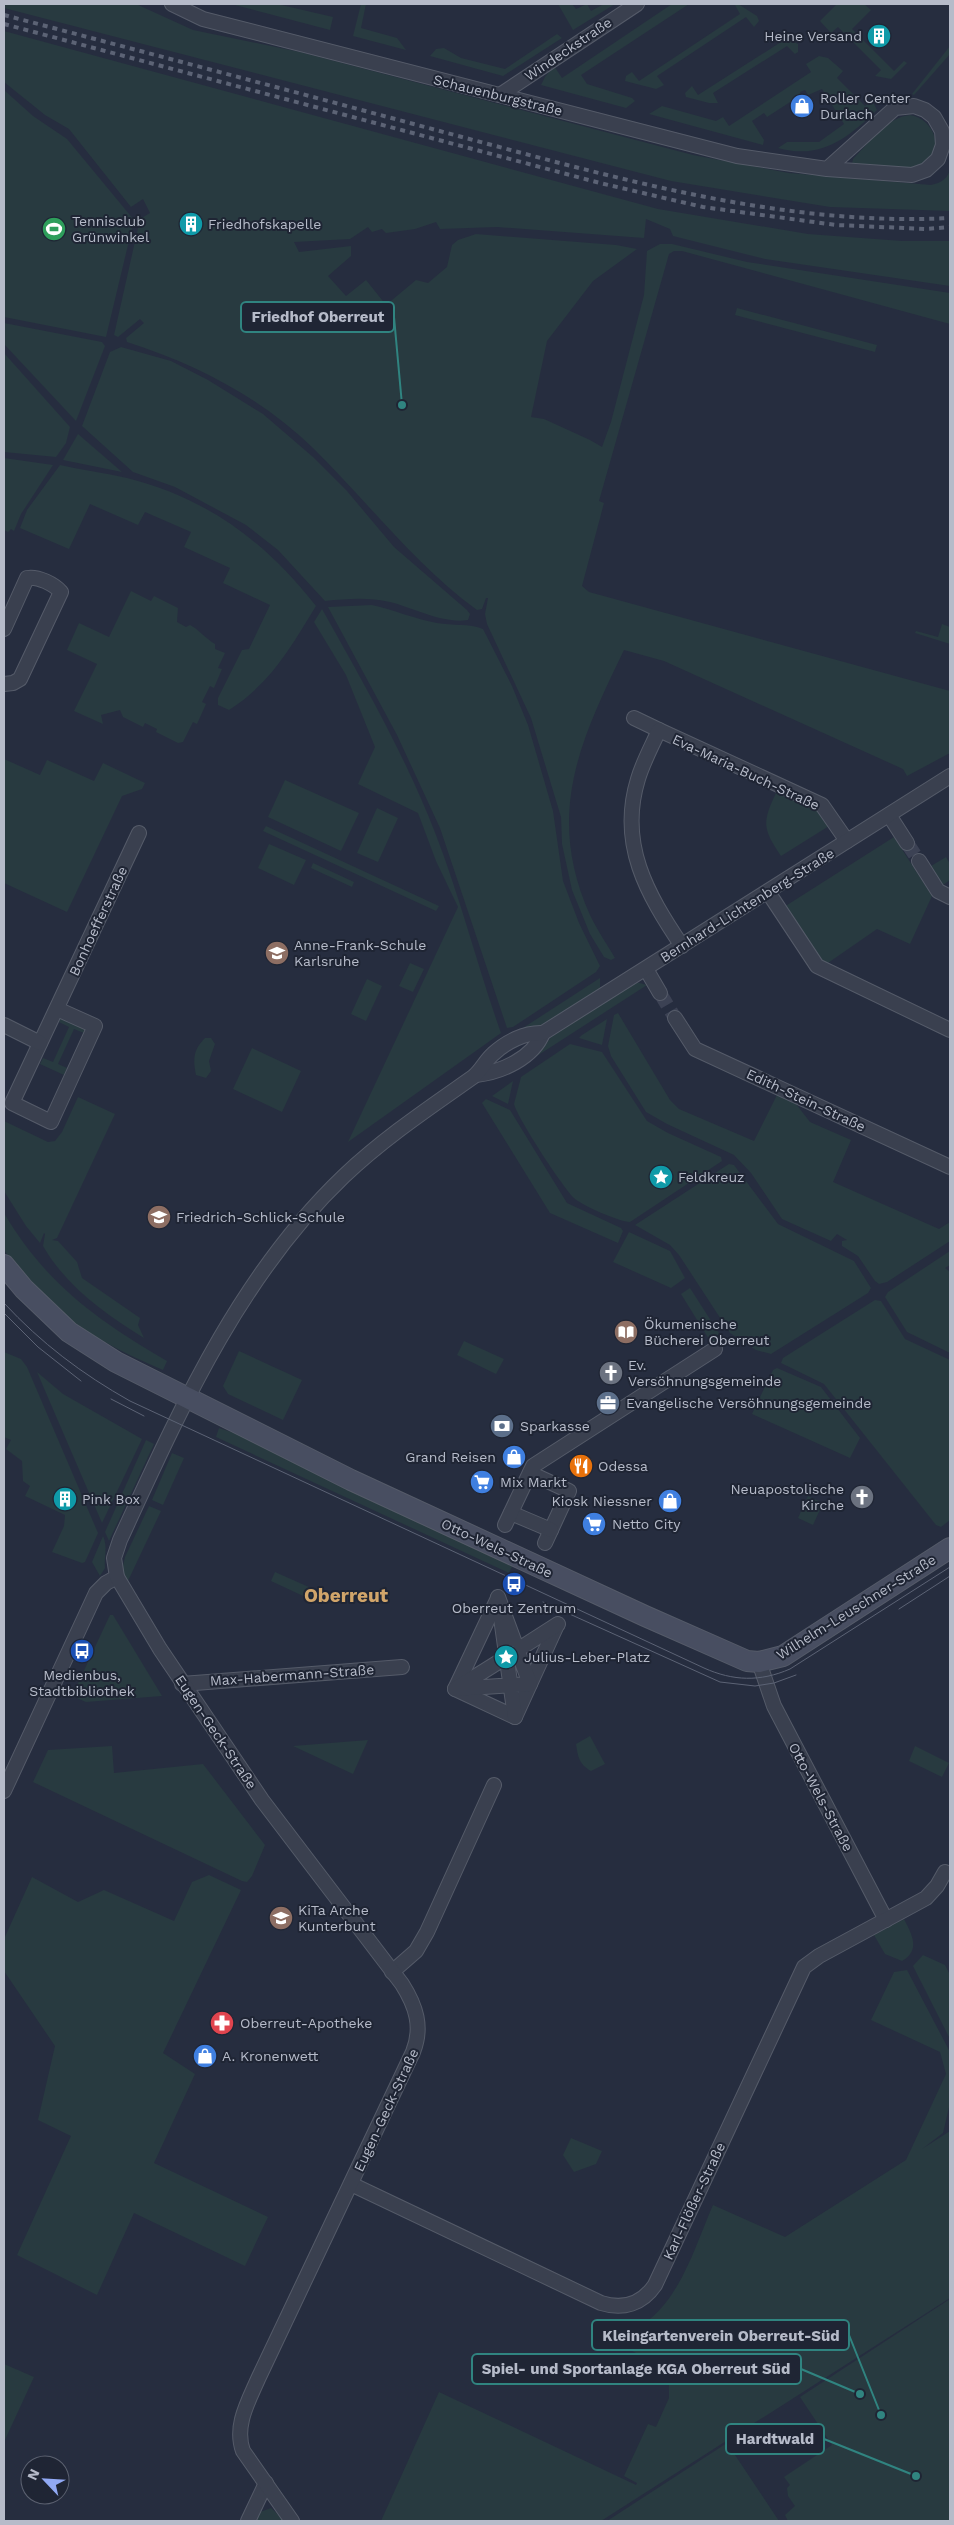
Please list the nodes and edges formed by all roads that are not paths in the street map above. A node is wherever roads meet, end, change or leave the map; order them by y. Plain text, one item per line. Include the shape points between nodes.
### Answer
1 (172, 4) edge
2 (637, 4) edge
3 (500, 95) junction
4 (828, 169) junction
5 (4, 629) edge
6 (4, 684) edge
7 (634, 718) dead end
8 (659, 730) junction
9 (950, 776) edge
10 (890, 815) junction
11 (139, 833) dead end
12 (847, 842) junction
13 (908, 843) tunnel mouth
14 (918, 861) tunnel mouth
15 (768, 892) junction
16 (950, 897) edge
17 (682, 946) junction
18 (646, 969) junction
19 (660, 993) tunnel mouth
20 (57, 1009) junction
21 (675, 1018) tunnel mouth
22 (4, 1025) edge
23 (950, 1030) edge
24 (40, 1043) junction
25 (950, 1166) edge
26 (4, 1264) edge
27 (715, 1349) dead end
28 (187, 1398) junction
29 (536, 1473) junction
30 (950, 1548) edge
31 (114, 1558) joint
32 (117, 1577) junction
33 (512, 1654) junction
34 (759, 1662) junction
35 (402, 1668) dead end
36 (182, 1684) junction
37 (530, 1684) junction
38 (510, 1686) junction
39 (455, 1689) junction
40 (515, 1717) junction
41 (494, 1784) dead end
42 (4, 1791) edge
43 (945, 1872) dead end
44 (886, 1920) junction
45 (392, 1972) junction
46 (352, 2184) junction
47 (266, 2483) junction
48 (248, 2521) edge
49 (292, 2521) edge

1 - 3 street, Schauenburgstraße via 203,19
2 - 3 street, Windeckstraße
3 - 4 street, Schauenburgstraße via 737,156
4 - 4 street, Schauenburgstraße via 895,108 914,106 925,110 934,117 942,131 943,145 938,159 926,170 912,174
5 - 6 street via 27,578 34,577 61,592 20,679
7 - 8 street, Eva-Maria-Buch-Straße
8 - 12 street, Eva-Maria-Buch-Straße via 822,806
8 - 17 street, Eva-Maria-Buch-Straße via 638,779 632,832 640,874 660,914
9 - 10 street, Bernhard-Lichtenberg-Straße
10 - 12 street, Bernhard-Lichtenberg-Straße
10 - 13 street
11 - 20 street, Bonhoefferstraße
12 - 15 street, Bernhard-Lichtenberg-Straße
14 - 16 street via 936,888
15 - 17 street, Bernhard-Lichtenberg-Straße
15 - 23 street via 816,966
17 - 18 street, Bernhard-Lichtenberg-Straße
18 - 19 street
18 - 28 street, Bernhard-Lichtenberg-Straße via 544,1033 533,1032 518,1038 493,1054 476,1075 375,1148 315,1207 236,1308
20 - 24 street, Bonhoefferstraße
20 - 24 street, Bonhoefferstraße via 96,1026 51,1122 12,1103
21 - 25 street, Edith-Stein-Straße via 695,1049
22 - 24 street
26 - 28 street, Otto-Wels-Straße via 69,1332 116,1362
27 - 29 street via 533,1466
28 - 31 street, Bernhard-Lichtenberg-Straße
28 - 34 street, Otto-Wels-Straße via 351,1480 558,1576 736,1657
29 - 29 street via 558,1482 569,1491 548,1537 508,1519
30 - 34 street, Wilhelm-Leuschner-Straße via 783,1656
31 - 32 street, Eugen-Geck-Straße
32 - 36 street, Eugen-Geck-Straße
32 - 42 street via 96,1593
33 - 37 street
33 - 37 street via 558,1624
33 - 38 street
33 - 39 street
33 - 39 street via 498,1597
34 - 44 street, Otto-Wels-Straße via 774,1706
35 - 36 street, Max-Habermann-Straße
36 - 45 street, Eugen-Geck-Straße via 262,1800
37 - 38 street
37 - 40 street
38 - 39 street
38 - 40 street
39 - 40 street
41 - 45 street via 424,1938 416,1951
43 - 44 street, Karl-Flößer-Straße via 926,1898
44 - 46 street, Karl-Flößer-Straße via 819,1956 801,1972 656,2285 636,2303 621,2307 601,2303
45 - 46 street, Eugen-Geck-Straße via 414,2004 417,2043
46 - 47 street, Eugen-Geck-Straße via 258,2379 242,2420 239,2434 243,2451
47 - 48 street
47 - 49 street, Eugen-Geck-Straße

